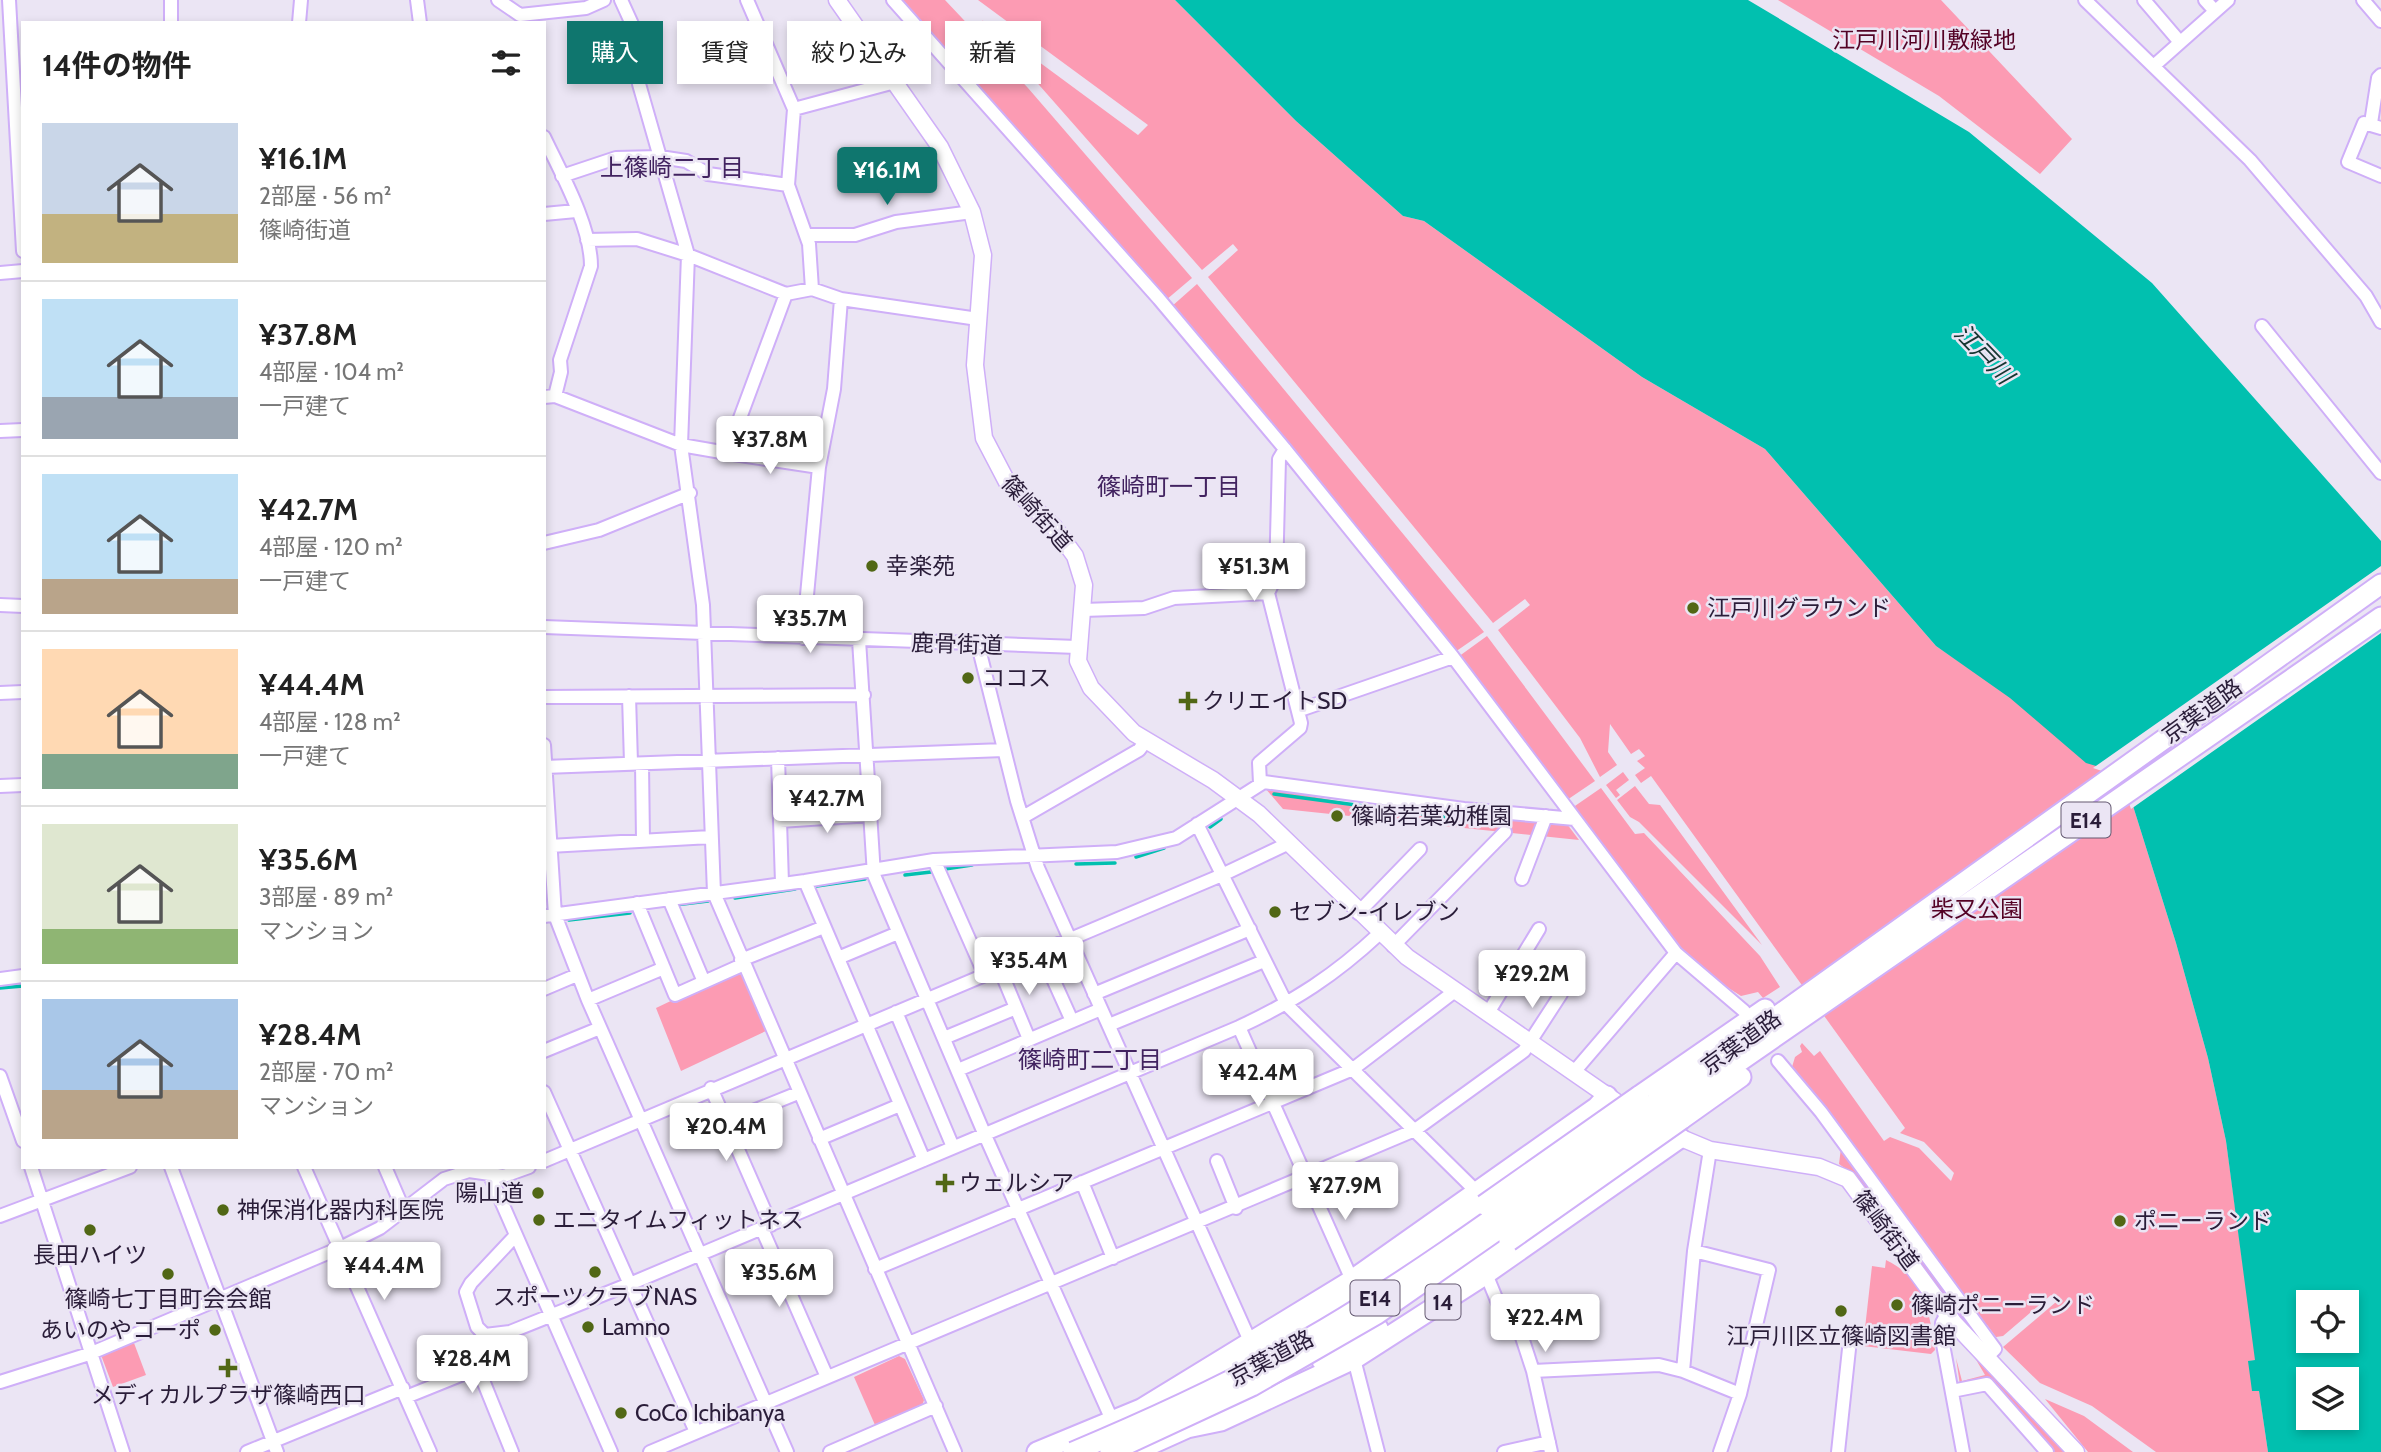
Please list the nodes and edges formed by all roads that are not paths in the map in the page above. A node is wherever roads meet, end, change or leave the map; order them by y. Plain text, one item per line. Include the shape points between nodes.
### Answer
1 (9, 0) edge
2 (171, 0) edge
3 (301, 0) edge
4 (417, 0) edge
5 (498, 0) edge
6 (604, 0) edge
7 (621, 0) edge
8 (747, 0) edge
9 (837, 0) edge
10 (893, 0) edge
11 (2085, 0) edge
12 (2144, 0) edge
13 (2205, 0) edge
14 (2228, 0) edge
15 (2363, 0) edge
16 (513, 9) junction
17 (2215, 11) junction
18 (171, 21) edge
19 (299, 21) edge
20 (420, 21) edge
21 (513, 21) edge
22 (852, 21) edge
23 (2381, 21) edge
24 (2179, 41) junction
25 (2157, 63) dead end
26 (2381, 75) edge
27 (888, 84) edge
28 (896, 84) edge
29 (794, 109) junction
30 (19, 112) edge
31 (0, 113) edge
32 (2376, 126) edge
33 (546, 141) edge
34 (660, 157) junction
35 (562, 176) junction
36 (2381, 176) edge
37 (21, 182) edge
38 (788, 185) junction
39 (576, 211) junction
40 (972, 212) junction
41 (546, 214) edge
42 (806, 235) junction
43 (587, 240) junction
44 (688, 255) junction
45 (21, 271) edge
46 (0, 273) edge
47 (812, 289) junction
48 (786, 294) junction
49 (841, 299) junction
50 (978, 319) junction
51 (2381, 322) edge
52 (2262, 326) dead end
53 (550, 397) edge
54 (21, 430) edge
55 (0, 431) edge
56 (681, 445) junction
57 (1285, 449) junction
58 (727, 453) junction
59 (819, 467) junction
60 (2381, 473) edge
61 (690, 493) junction
62 (546, 543) edge
63 (2381, 584) edge
64 (1268, 593) junction
65 (0, 605) edge
66 (21, 606) edge
67 (1083, 610) junction
68 (2381, 617) edge
69 (546, 627) edge
70 (705, 633) junction
71 (803, 638) junction
72 (859, 640) junction
73 (978, 645) junction
74 (1077, 647) junction
75 (1453, 657) junction
76 (21, 692) edge
77 (0, 693) edge
78 (864, 695) junction
79 (629, 696) junction
80 (708, 696) junction
81 (546, 697) edge
82 (1300, 710) junction
83 (1146, 741) junction
84 (1004, 750) junction
85 (868, 755) junction
86 (778, 758) junction
87 (709, 761) junction
88 (636, 764) junction
89 (546, 767) edge
90 (1266, 783) junction
91 (21, 785) edge
92 (0, 786) edge
93 (546, 787) edge
94 (1237, 796) junction
95 (871, 815) junction
96 (1546, 816) junction
97 (1023, 817) junction
98 (1575, 819) junction
99 (780, 821) junction
100 (1197, 824) junction
101 (1505, 832) dead end
102 (710, 836) junction
103 (643, 841) junction
104 (1289, 843) junction
105 (549, 846) junction
106 (1420, 849) dead end
107 (1034, 854) junction
108 (933, 860) junction
109 (874, 870) junction
110 (1222, 875) junction
111 (1522, 879) dead end
112 (805, 881) junction
113 (782, 883) junction
114 (714, 893) junction
115 (669, 899) junction
116 (637, 903) junction
117 (1359, 913) junction
118 (549, 916) edge
119 (824, 927) junction
120 (1250, 929) junction
121 (1539, 929) dead end
122 (898, 933) junction
123 (1381, 933) junction
124 (1070, 938) junction
125 (1393, 946) junction
126 (1041, 950) junction
127 (1675, 953) junction
128 (838, 958) junction
129 (1264, 961) junction
130 (742, 963) junction
131 (999, 967) junction
132 (664, 968) junction
133 (984, 973) junction
134 (577, 975) junction
135 (21, 976) edge
136 (0, 979) edge
137 (704, 982) junction
138 (546, 988) edge
139 (1455, 991) junction
140 (1561, 993) dead end
141 (1094, 994) junction
142 (926, 999) junction
143 (588, 1000) junction
144 (1287, 1005) junction
145 (1016, 1008) junction
146 (1101, 1009) junction
147 (1744, 1011) dead end
148 (895, 1012) junction
149 (1488, 1013) junction
150 (1787, 1018) junction
151 (1072, 1021) junction
152 (865, 1024) junction
153 (1109, 1025) junction
154 (1239, 1027) junction
155 (600, 1028) junction
156 (944, 1038) junction
157 (1030, 1039) junction
158 (1532, 1043) junction
159 (546, 1050) edge
160 (783, 1058) junction
161 (1778, 1061) dead end
162 (1353, 1069) junction
163 (958, 1070) junction
164 (1574, 1072) junction
165 (1130, 1074) junction
166 (0, 1076) edge
167 (711, 1088) junction
168 (798, 1093) junction
169 (546, 1096) edge
170 (1611, 1099) joint
171 (1274, 1102) junction
172 (901, 1105) junction
173 (1666, 1117) junction
174 (641, 1119) junction
175 (726, 1122) junction
176 (1415, 1130) junction
177 (984, 1133) junction
178 (21, 1136) edge
179 (819, 1139) junction
180 (953, 1147) junction
181 (1163, 1148) junction
182 (570, 1150) junction
183 (1710, 1150) junction
184 (546, 1160) edge
185 (924, 1160) junction
186 (1217, 1161) dead end
187 (32, 1169) edge
188 (125, 1169) edge
189 (172, 1169) edge
190 (305, 1169) edge
191 (386, 1169) edge
192 (524, 1169) edge
193 (488, 1171) edge
194 (1307, 1177) junction
195 (1082, 1182) junction
196 (842, 1194) junction
197 (1474, 1200) junction
198 (43, 1202) junction
199 (1236, 1208) junction
200 (1018, 1209) junction
201 (404, 1211) junction
202 (0, 1216) edge
203 (1196, 1223) junction
204 (767, 1227) junction
205 (516, 1235) junction
206 (342, 1247) junction
207 (1695, 1251) junction
208 (699, 1255) junction
209 (1113, 1258) junction
210 (875, 1269) junction
211 (1485, 1271) junction
212 (1352, 1280) junction
213 (632, 1283) junction
214 (1050, 1284) junction
215 (218, 1299) junction
216 (1947, 1314) junction
217 (551, 1315) junction
218 (1250, 1341) junction
219 (908, 1343) junction
220 (1849, 1349) dead end
221 (89, 1354) junction
222 (1986, 1358) junction
223 (1354, 1359) junction
224 (1533, 1371) junction
225 (1683, 1371) junction
226 (827, 1377) junction
227 (0, 1382) edge
228 (1951, 1391) junction
229 (404, 1392) junction
230 (1740, 1394) junction
231 (765, 1405) junction
232 (936, 1406) junction
233 (1141, 1409) junction
234 (1112, 1420) junction
235 (1187, 1428) junction
236 (696, 1432) junction
237 (275, 1446) edge
238 (1158, 1447) edge
239 (1550, 1447) edge
240 (123, 1452) edge
241 (247, 1452) edge
242 (430, 1452) edge
243 (512, 1452) edge
244 (611, 1452) edge
245 (650, 1452) edge
246 (787, 1452) edge
247 (830, 1452) edge
248 (955, 1452) edge
249 (1037, 1452) edge
250 (1073, 1452) edge
251 (1110, 1452) edge
252 (1134, 1452) edge
253 (1377, 1452) edge
254 (1504, 1452) edge
255 (1720, 1452) edge
256 (1838, 1452) edge
257 (1963, 1452) edge
258 (2047, 1452) edge
259 (2076, 1452) edge

1 - 30 street
2 - 18 street
3 - 19 street
4 - 20 street
5 - 16 street
6 - 16 street via 586,8 520,15
7 - 34 street via 642,46 639,84
8 - 29 street
9 - 22 main road, 篠崎街道
10 - 57 street via 1159,299
11 - 51 street via 2250,160 2366,296
12 - 24 street
13 - 17 street
14 - 17 street
15 - 23 street
16 - 21 street
17 - 24 street
24 - 25 street
26 - 32 street
27 - 29 street
28 - 40 main road, 篠崎街道 via 940,147
29 - 38 street
30 - 31 street
30 - 37 street
32 - 36 street via 2364,123 2348,162
33 - 35 street
34 - 35 street via 615,158
34 - 38 street via 686,161 708,174
34 - 44 street
35 - 39 street
38 - 42 street
39 - 41 street
39 - 43 street
40 - 42 street via 896,222 855,235
40 - 50 main road, 篠崎街道 via 983,255
42 - 47 street
43 - 44 street via 637,239
43 - 53 street via 591,266
44 - 48 street
44 - 56 street
45 - 46 street
47 - 48 street
47 - 49 street
48 - 58 street
49 - 50 street
49 - 59 street via 834,389
50 - 67 main road, 篠崎街道 via 975,365 984,438 1007,482 1054,527 1075,556 1084,585
52 - 60 street
53 - 56 street
54 - 55 street
56 - 58 street
56 - 61 street
57 - 64 street via 1279,459 1276,576
57 - 75 street
58 - 59 street
59 - 71 street
61 - 62 street via 599,530
61 - 70 street
63 - 150 highway, 京葉道路 / E14 via 2082,797
64 - 67 street via 1174,598 1144,608
64 - 82 street
65 - 66 street
67 - 74 main road, 篠崎街道
68 - 150 highway, 京葉道路 / E14 via 2096,814 1963,917
69 - 70 street, 鹿骨街道
70 - 71 street, 鹿骨街道
70 - 80 street
71 - 72 street, 鹿骨街道
72 - 73 street, 鹿骨街道
72 - 78 street
73 - 74 street, 鹿骨街道
73 - 84 street
74 - 83 main road, 篠崎街道 via 1077,661 1091,688
75 - 82 street
75 - 98 street
76 - 77 street
78 - 80 street
78 - 85 street
79 - 80 street
79 - 81 street
79 - 88 street
80 - 87 street
82 - 90 street via 1300,728 1259,763
83 - 94 main road, 篠崎街道
83 - 97 street via 1139,750
84 - 85 street
84 - 97 street
85 - 86 street
85 - 95 street
86 - 87 street
86 - 99 street
87 - 88 street
87 - 102 street
88 - 89 street
88 - 103 street
90 - 94 street
90 - 96 street
91 - 92 street
93 - 105 street
94 - 100 street
94 - 104 main road, 篠崎街道
95 - 99 street
95 - 109 street
96 - 98 street
96 - 111 street
97 - 107 street
98 - 127 street
99 - 113 street
100 - 107 street via 1176,838 1117,852
100 - 110 street
101 - 125 street
102 - 103 street
102 - 114 street
103 - 105 street
104 - 110 street
104 - 117 main road, 篠崎街道
105 - 118 street
106 - 117 street
107 - 108 street
107 - 124 street
108 - 109 street
108 - 133 street
109 - 112 street
109 - 122 street
110 - 120 street
110 - 124 street
112 - 113 street
112 - 119 street
113 - 114 street
114 - 115 street
114 - 130 street
115 - 116 street
115 - 137 street
116 - 118 street
116 - 132 street
117 - 123 main road, 篠崎街道
118 - 134 street
119 - 128 street
119 - 130 street
120 - 129 street
120 - 141 street
121 - 149 street
122 - 128 street
122 - 142 street
123 - 125 main road, 篠崎街道
123 - 144 street via 1339,970
124 - 126 street
124 - 141 street
125 - 139 main road, 篠崎街道
126 - 131 street
126 - 151 street
127 - 147 street
127 - 164 street
128 - 152 street
129 - 144 street
129 - 153 street
130 - 137 street
130 - 160 street
131 - 133 street
131 - 145 street
132 - 137 street via 675,995
132 - 143 street
133 - 142 street
134 - 138 street
134 - 143 street
135 - 136 street
139 - 149 main road, 篠崎街道
139 - 162 street
140 - 158 street
141 - 146 street
142 - 148 street
142 - 156 street
143 - 155 street
144 - 154 street
144 - 162 street
145 - 156 street
145 - 157 street
146 - 151 street
146 - 153 street
148 - 152 street
148 - 180 street
149 - 158 main road, 篠崎街道
150 - 173 highway, E14
150 - 173 highway, E14
151 - 157 street
152 - 160 street
152 - 172 street
153 - 165 street
154 - 165 street
154 - 171 street
155 - 159 street
155 - 174 street
156 - 163 street
157 - 163 street
158 - 164 main road, 篠崎街道
158 - 176 street
160 - 167 street
160 - 168 street
161 - 222 street via 1821,1112 1995,1349
162 - 171 street
162 - 176 street
163 - 177 street
164 - 170 main road, 篠崎街道
165 - 177 street
165 - 181 street
166 - 178 street
167 - 174 street
167 - 175 street
168 - 175 street
168 - 179 street
169 - 182 street
170 - 197 highway, 京葉道路
171 - 181 street
171 - 194 street
172 - 179 street
172 - 185 street
173 - 183 main road, 篠崎街道
173 - 197 highway, E14, bridge
173 - 211 highway, 京葉道路 / 14
173 - 235 highway, E14, bridge via 1510,1241 1340,1351
173 - 250 highway, 京葉道路 / E14, bridge via 1325,1329 1192,1400
173 - 251 highway, 京葉道路 / E14, bridge via 1377,1314 1252,1386
174 - 182 street
174 - 208 street
175 - 204 street
176 - 194 street
176 - 197 street
177 - 180 street
177 - 200 street
179 - 196 street
180 - 185 street
181 - 195 street
181 - 203 street
182 - 184 street
182 - 213 street
183 - 207 street
183 - 216 main road, 篠崎街道 via 1819,1167 1848,1179
185 - 196 street
186 - 199 street
187 - 198 street
188 - 198 street
189 - 215 street
190 - 206 street
191 - 201 street
192 - 193 street via 509,1175
193 - 201 street via 444,1179
193 - 205 street
194 - 199 street
194 - 212 street
195 - 200 street
195 - 209 street
196 - 204 street
196 - 210 street
197 - 212 highway, 京葉道路
197 - 233 highway, E14 via 1317,1319 1188,1391
198 - 202 street
198 - 221 street
199 - 203 street
200 - 210 street
200 - 214 street
201 - 206 street
203 - 209 street
203 - 218 street
204 - 208 street
204 - 226 street
205 - 217 street
205 - 217 street via 467,1287 466,1300 477,1327 485,1335 498,1336
206 - 215 street
206 - 229 street
207 - 225 street
207 - 230 street via 1769,1270
208 - 213 street
208 - 231 street
209 - 214 street
210 - 219 street
211 - 223 highway, 京葉道路 / 14
211 - 224 street via 1498,1303 1517,1322
212 - 218 highway, 京葉道路
213 - 217 street
213 - 236 street
214 - 219 street
214 - 234 street
215 - 221 street
215 - 237 street
216 - 222 main road, 篠崎街道
216 - 228 street via 1942,1339
217 - 244 street
218 - 233 highway, 京葉道路
219 - 226 street
219 - 232 street
220 - 256 street
221 - 227 street
221 - 240 street
222 - 259 main road, 篠崎街道
223 - 235 highway, 京葉道路 / 14 via 1221,1421
223 - 253 street
224 - 225 street via 1659,1365
224 - 239 street
225 - 230 street
226 - 231 street
228 - 257 street
228 - 258 street via 1987,1384
229 - 237 street
229 - 242 street
229 - 243 street via 478,1368
230 - 255 street
231 - 236 street
231 - 246 street
232 - 247 street
232 - 248 street
233 - 234 highway, 京葉道路
234 - 249 highway, 京葉道路
235 - 238 highway, 京葉道路 / 14
236 - 245 street
237 - 241 street
238 - 252 highway, 京葉道路 / 14
239 - 254 street

